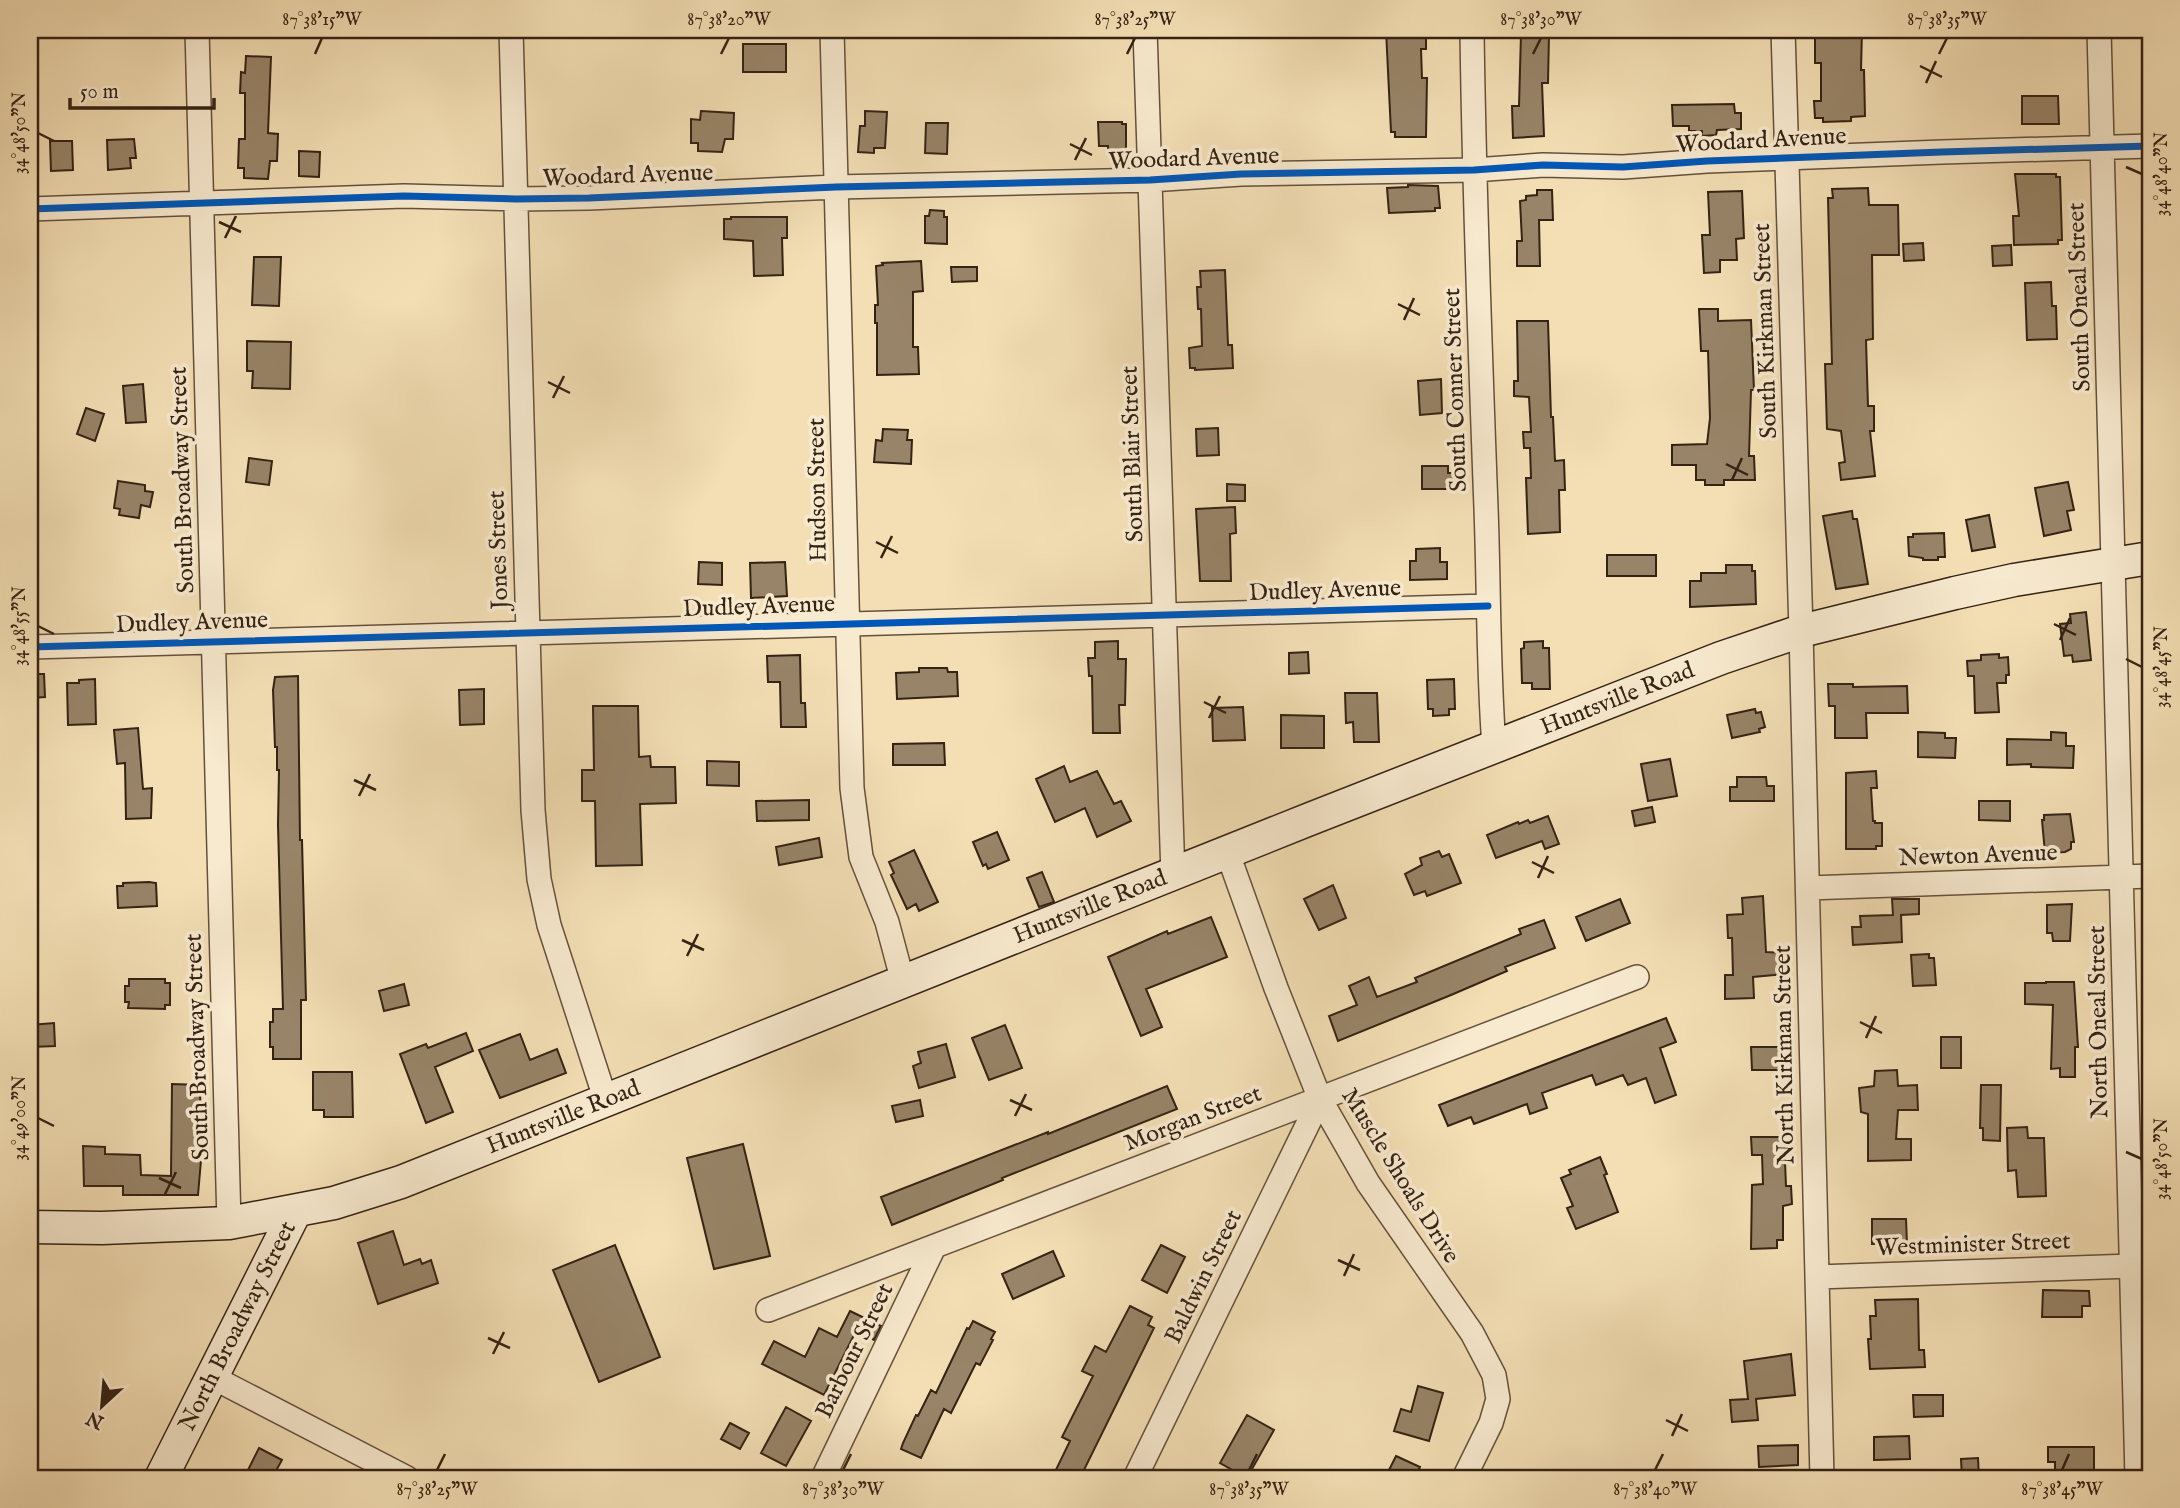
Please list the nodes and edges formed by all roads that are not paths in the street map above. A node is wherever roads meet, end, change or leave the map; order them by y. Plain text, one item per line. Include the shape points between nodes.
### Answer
1 (197, 30) edge
2 (511, 30) edge
3 (832, 30) edge
4 (1145, 30) edge
5 (1472, 30) edge
6 (1783, 30) edge
7 (2099, 30) edge
8 (2150, 146) edge
9 (2102, 148) junction
10 (1787, 158) junction
11 (1474, 170) junction
12 (1150, 180) junction
13 (836, 187) junction
14 (516, 199) junction
15 (202, 204) junction
16 (30, 209) edge
17 (2150, 558) edge
18 (2113, 564) junction
19 (1489, 606) junction
20 (1165, 615) junction
21 (848, 624) junction
22 (1801, 631) junction
23 (528, 633) junction
24 (213, 642) junction
25 (30, 647) edge
26 (1494, 747) junction
27 (1228, 854) junction
28 (1173, 876) junction
29 (2150, 876) edge
30 (2121, 877) junction
31 (1808, 888) junction
32 (1637, 977) dead end
33 (903, 982) junction
34 (1320, 1099) junction
35 (606, 1101) junction
36 (295, 1212) junction
37 (229, 1223) junction
38 (30, 1227) edge
39 (934, 1247) junction
40 (2131, 1266) junction
41 (1817, 1277) junction
42 (768, 1310) dead end
43 (212, 1377) junction
44 (161, 1478) edge
45 (407, 1478) edge
46 (823, 1478) edge
47 (1135, 1478) edge
48 (1464, 1478) edge
49 (1822, 1478) edge
50 (2137, 1478) edge

1 - 15 street, South Broadway Street
2 - 14 street, Jones Street
3 - 13 street, Hudson Street
4 - 12 street, South Blair Street
5 - 11 street, South Conner Street
6 - 10 street, South Kirkman Street
7 - 9 street, South Oneal Street
8 - 9 street, Woodard Avenue
9 - 10 street, Woodard Avenue
9 - 18 street, South Oneal Street
10 - 11 street, Woodard Avenue
10 - 22 street, South Kirkman Street
11 - 12 street, Woodard Avenue
11 - 19 street, South Conner Street
12 - 13 street, Woodard Avenue
12 - 20 street, South Blair Street
13 - 14 street, Woodard Avenue
13 - 21 street, Hudson Street
14 - 15 street, Woodard Avenue via 404,196
14 - 23 street, Jones Street
15 - 16 street, Woodard Avenue
15 - 24 street, South Broadway Street
17 - 18 main road, Huntsville Road
18 - 22 main road, Huntsville Road via 2014,580
18 - 30 street, North Oneal Street
19 - 20 street, Dudley Avenue
19 - 26 street, South Conner Street
20 - 21 street, Dudley Avenue
20 - 28 street, South Blair Street
21 - 23 street, Dudley Avenue
21 - 33 street, Hudson Street via 852,788 861,857 887,922
22 - 26 main road, Huntsville Road
22 - 31 street, North Kirkman Street
23 - 24 street, Dudley Avenue
23 - 35 street, Jones Street via 539,879 549,925
24 - 25 street, Dudley Avenue
24 - 37 street, South Broadway Street
26 - 27 main road, Huntsville Road
27 - 28 main road, Huntsville Road
27 - 34 street, Muscle Shoals Drive
28 - 33 main road, Huntsville Road
29 - 30 street, Newton Avenue
30 - 31 street, Newton Avenue
30 - 40 street, North Oneal Street
31 - 41 street, North Kirkman Street
32 - 34 street, Morgan Street
33 - 35 main road, Huntsville Road
34 - 39 street, Morgan Street
34 - 47 street, Baldwin Street
34 - 48 street, Muscle Shoals Drive via 1368,1183 1484,1353 1494,1375 1498,1399
35 - 36 main road, Huntsville Road via 401,1182
36 - 37 main road, Huntsville Road
36 - 43 main road, North Broadway Street
37 - 38 main road, Huntsville Road
39 - 42 street, Morgan Street
39 - 46 street, Barbour Street
40 - 41 street, Westminister Street
40 - 50 street, North Oneal Street
41 - 49 street, North Kirkman Street
43 - 44 main road, North Broadway Street
43 - 45 street

